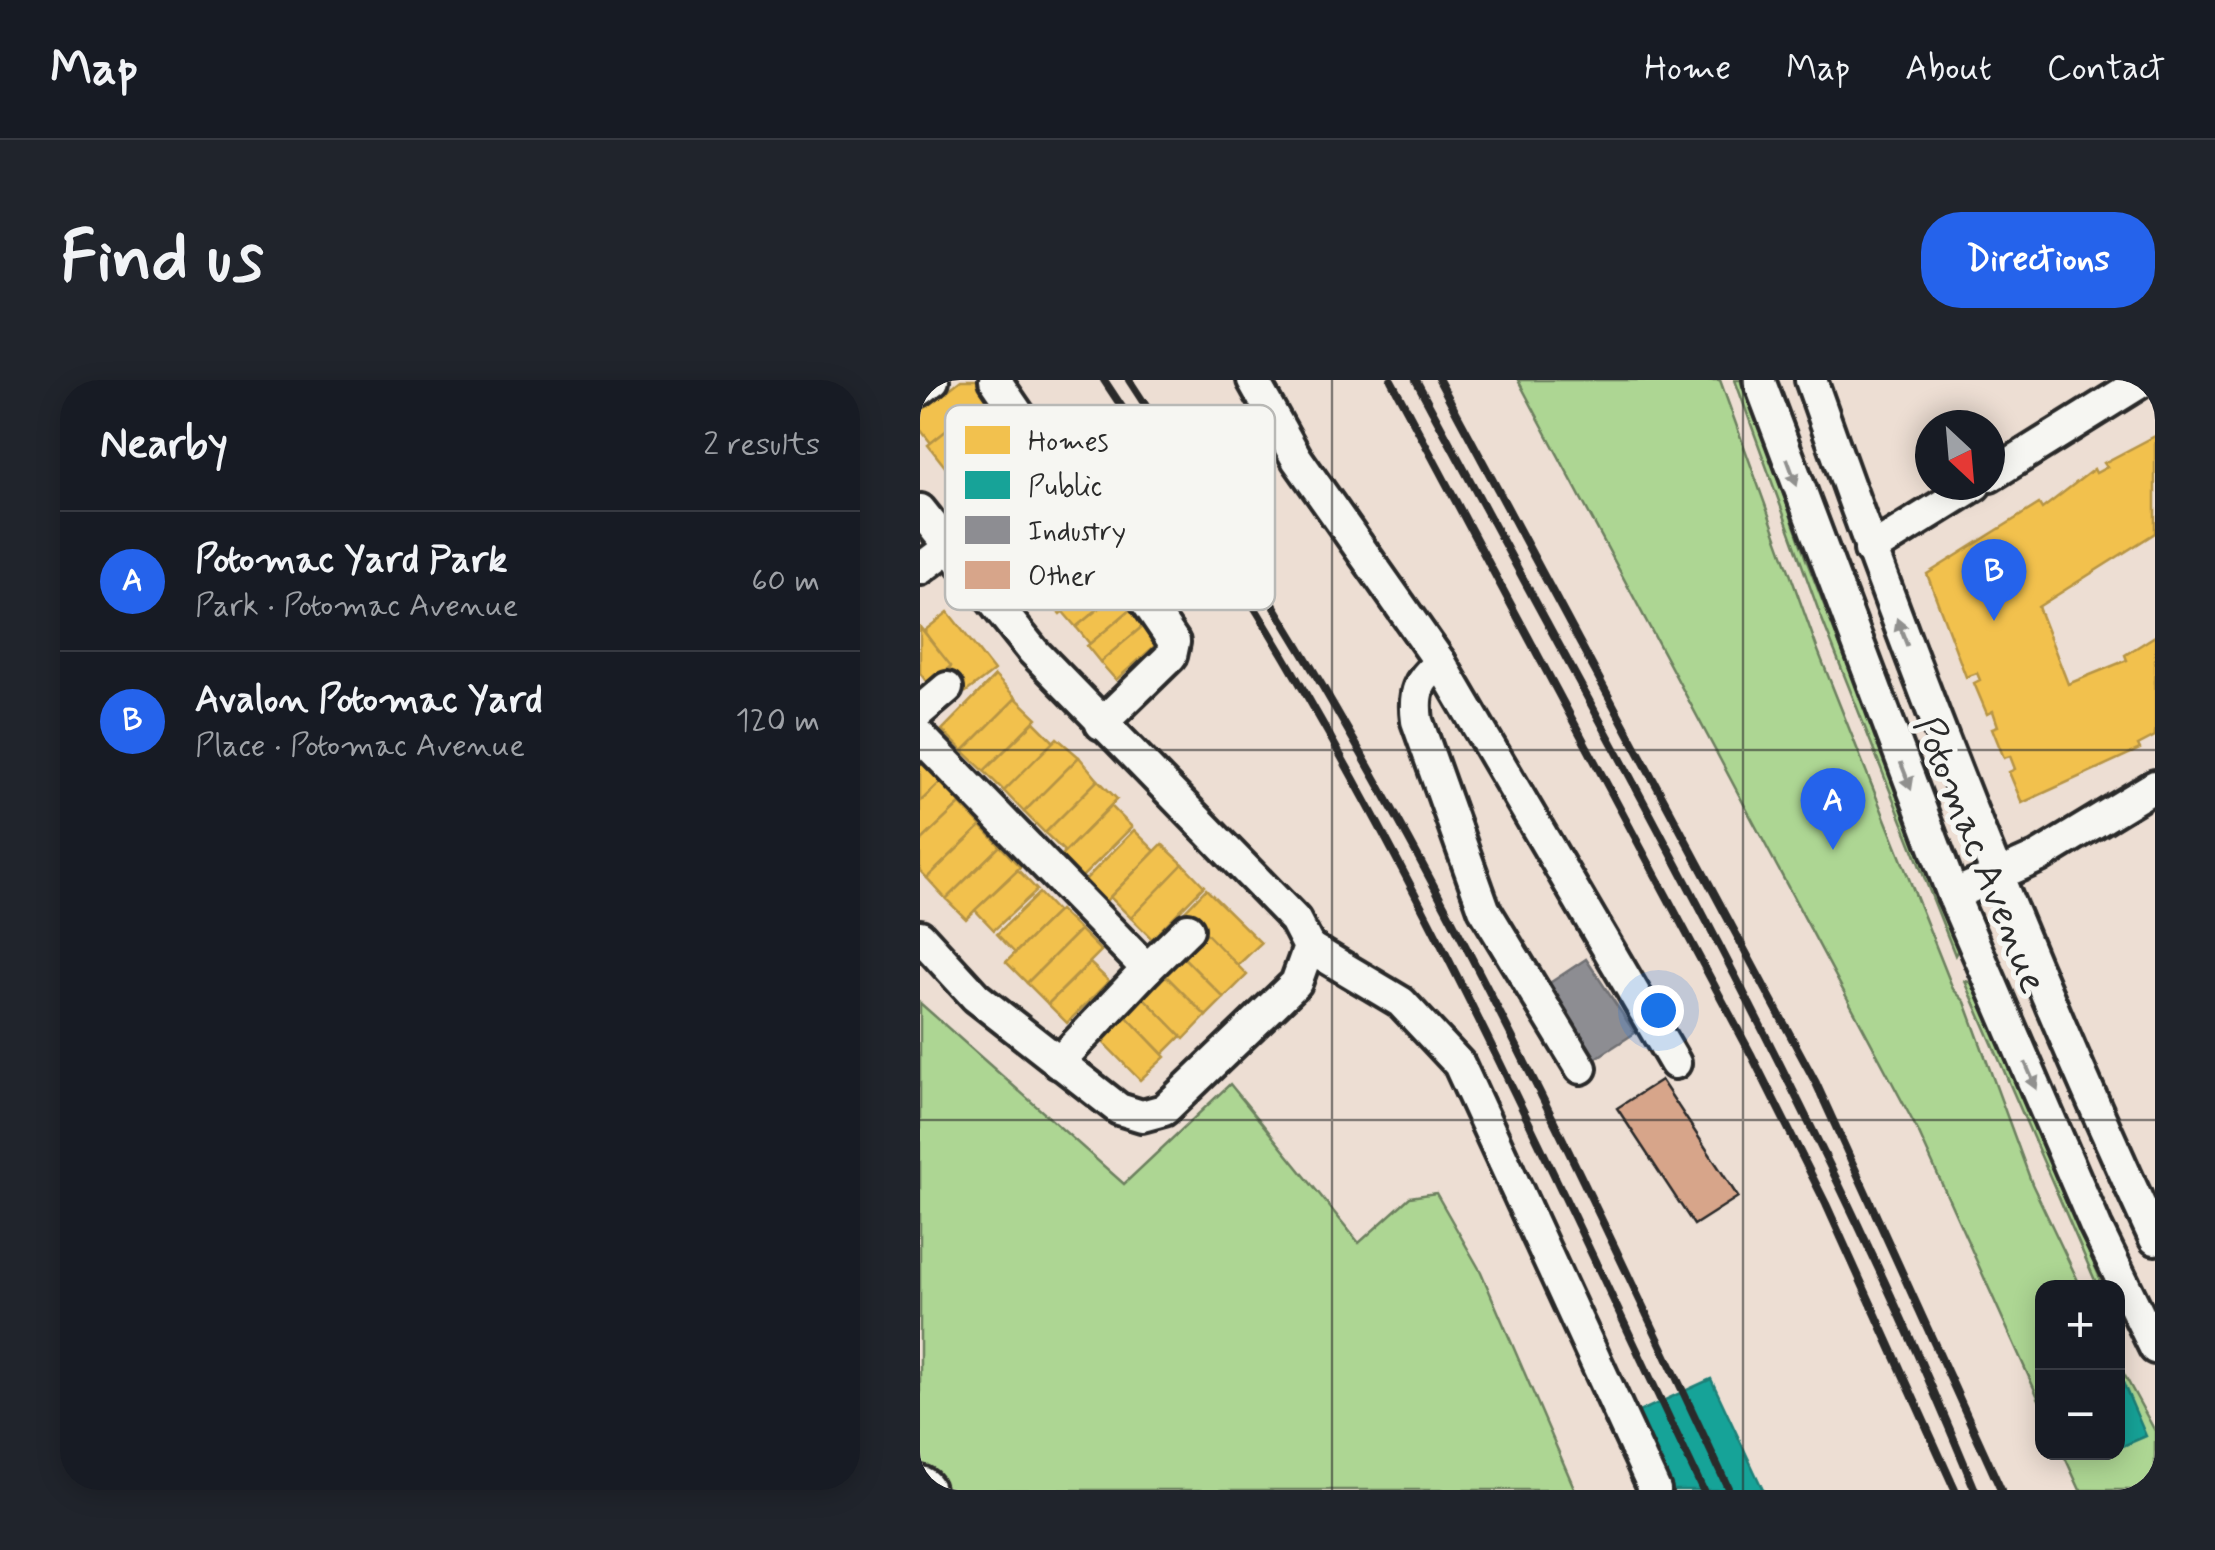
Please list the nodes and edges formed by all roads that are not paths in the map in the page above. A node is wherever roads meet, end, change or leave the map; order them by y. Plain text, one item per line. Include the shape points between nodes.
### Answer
1 (933, 380) edge
2 (995, 380) edge
3 (1253, 380) edge
4 (1759, 380) edge
5 (1811, 380) edge
6 (2144, 380) edge
7 (920, 390) edge
8 (1012, 405) edge
9 (1267, 405) edge
10 (1275, 420) edge
11 (2005, 467) edge
12 (1951, 500) edge
13 (920, 510) edge
14 (945, 544) edge
15 (945, 550) edge
16 (1870, 550) junction
17 (920, 570) edge
18 (999, 610) edge
19 (1152, 610) edge
20 (1440, 662) junction
21 (946, 688) dead end
22 (920, 711) edge
23 (1102, 724) junction
24 (920, 736) edge
25 (2155, 786) edge
26 (1997, 876) junction
27 (1953, 896) junction
28 (1188, 929) dead end
29 (920, 936) edge
30 (1309, 947) junction
31 (1148, 970) junction
32 (1058, 1063) junction
33 (1675, 1063) dead end
34 (1581, 1068) dead end
35 (2155, 1238) edge
36 (2147, 1313) edge
37 (2155, 1348) edge
38 (1655, 1490) edge

1 - 7 street
2 - 8 street
3 - 9 street
4 -> 27 street, Potomac Avenue
5 - 16 street, Potomac Avenue
6 - 11 street
10 - 20 street
12 - 16 street
13 - 14 street
15 - 17 street
26 -> 16 street, Potomac Avenue
18 - 23 street
19 - 23 street via 1174,642 1171,656
20 - 33 street
20 - 34 street via 1419,680 1417,722 1484,909
21 - 22 street
23 - 30 street via 1295,920
24 - 31 street
25 - 26 street
26 - 27 street
26 - 35 street, Potomac Avenue
27 -> 36 street, Potomac Avenue
28 - 31 street
29 - 32 street via 976,998
30 - 32 street via 1296,983 1164,1110 1142,1116 1119,1110
30 - 38 street via 1401,1002 1460,1064
31 - 32 street
36 - 37 street, Potomac Avenue

